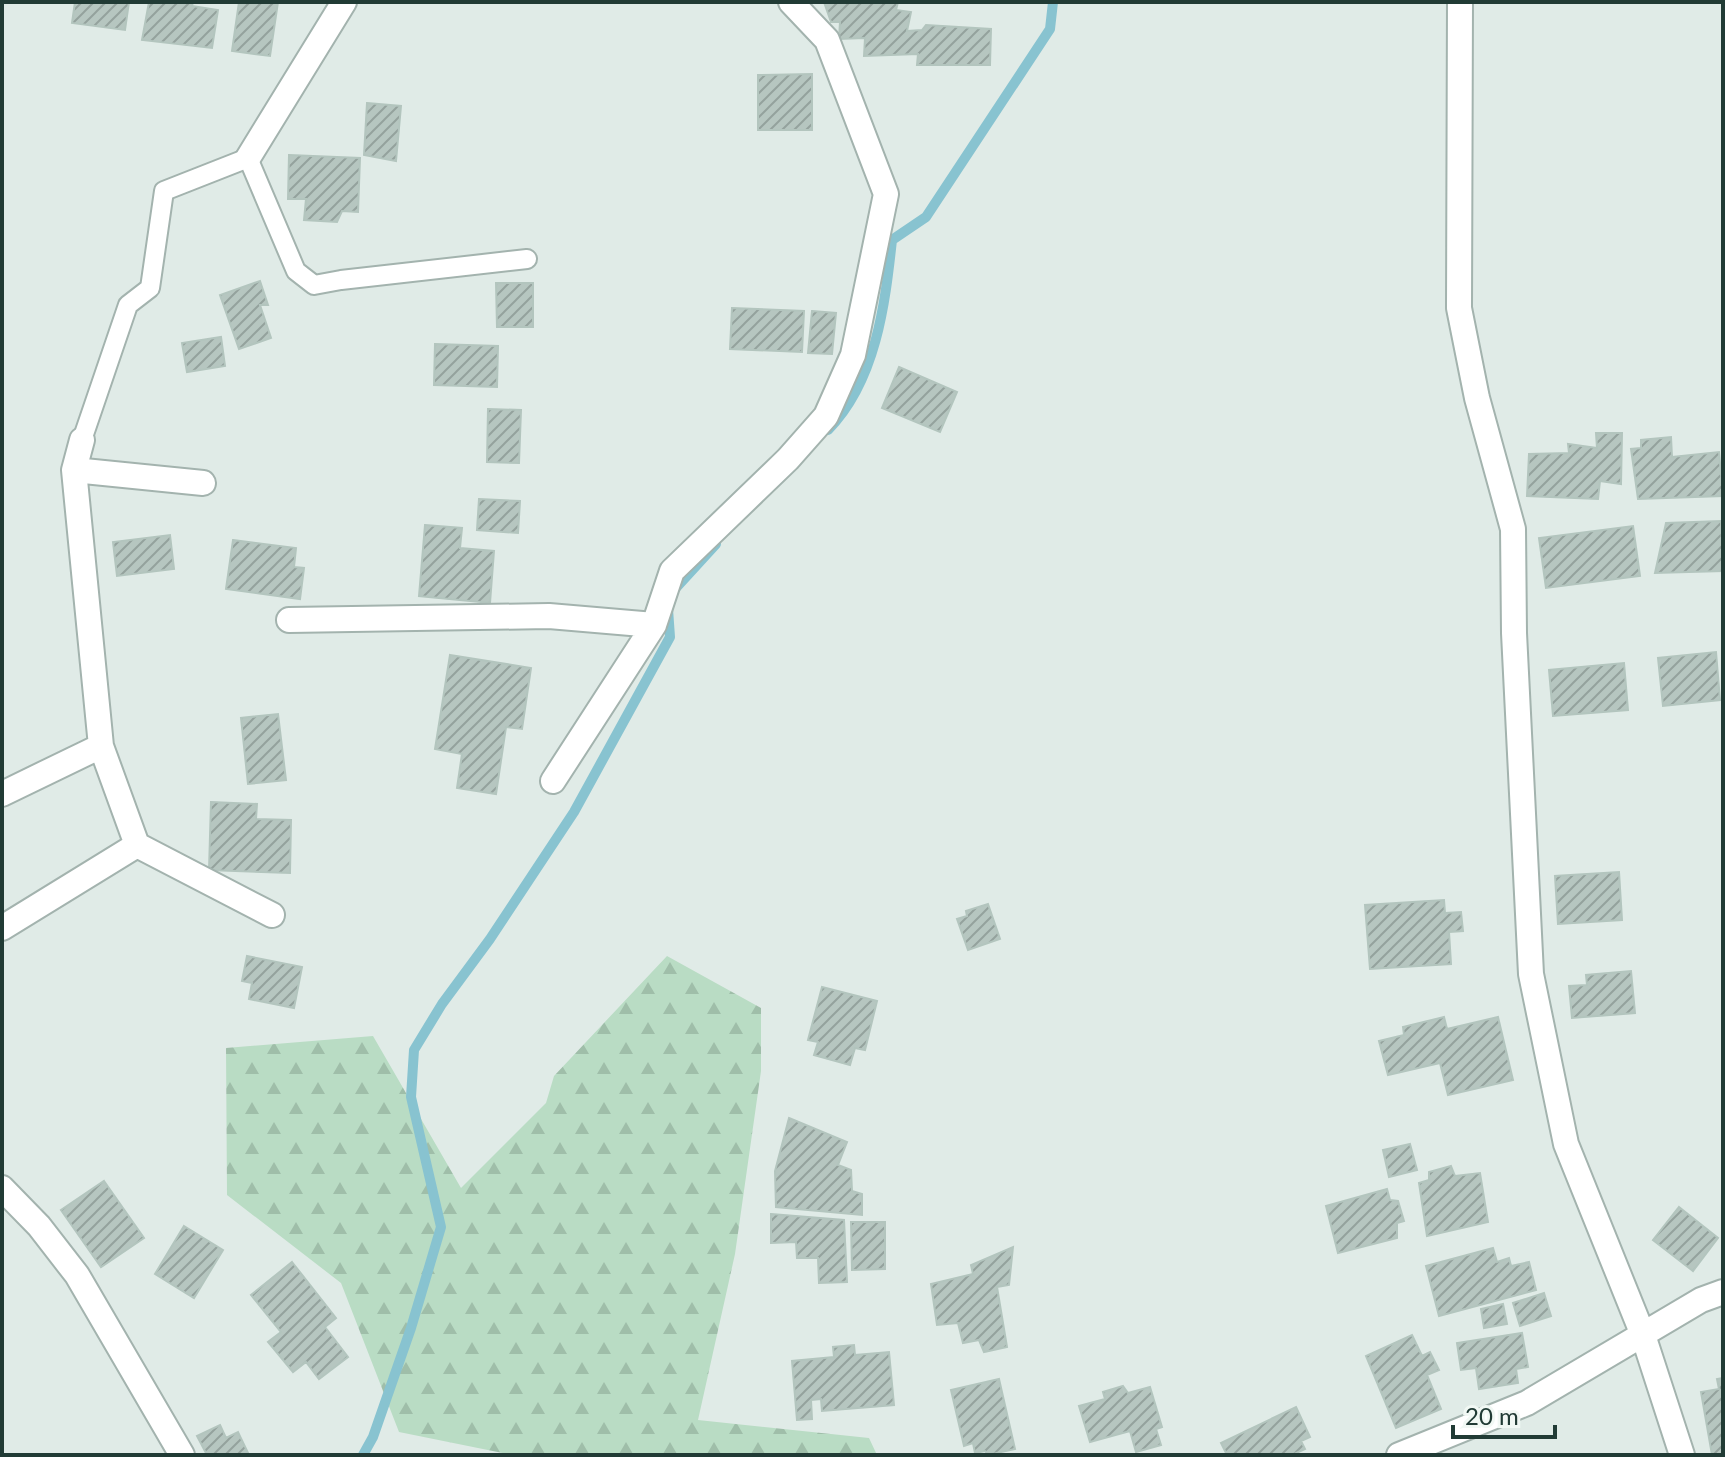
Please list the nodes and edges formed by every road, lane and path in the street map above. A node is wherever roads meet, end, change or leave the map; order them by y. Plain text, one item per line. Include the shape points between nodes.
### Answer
1 (344, 2) edge
2 (791, 2) edge
3 (1460, 2) edge
4 (248, 158) junction
5 (527, 259) dead end
6 (82, 440) joint
7 (74, 470) junction
8 (203, 483) dead end
9 (289, 620) dead end
10 (654, 625) junction
11 (101, 746) junction
12 (553, 781) dead end
13 (2, 794) edge
14 (137, 845) junction
15 (272, 915) dead end
16 (2, 928) edge
17 (2, 1188) edge
18 (1723, 1292) edge
19 (1643, 1335) junction
20 (182, 1455) edge
21 (1399, 1455) edge
22 (1682, 1455) edge

1 - 4 street
2 - 10 street via 827,40 886,194 853,355 826,416 672,571
3 - 19 street via 1459,308 1513,529 1531,974 1566,1144
4 - 5 lane via 296,271 314,285
4 - 6 lane via 164,191 150,288 128,305
6 - 7 street
7 - 8 street
7 - 11 street
9 - 10 street via 549,616
10 - 12 street
11 - 13 street
11 - 14 street
14 - 15 street
14 - 16 street
17 - 20 street via 77,1275
18 - 19 street
19 - 21 street via 1527,1403
19 - 22 street

